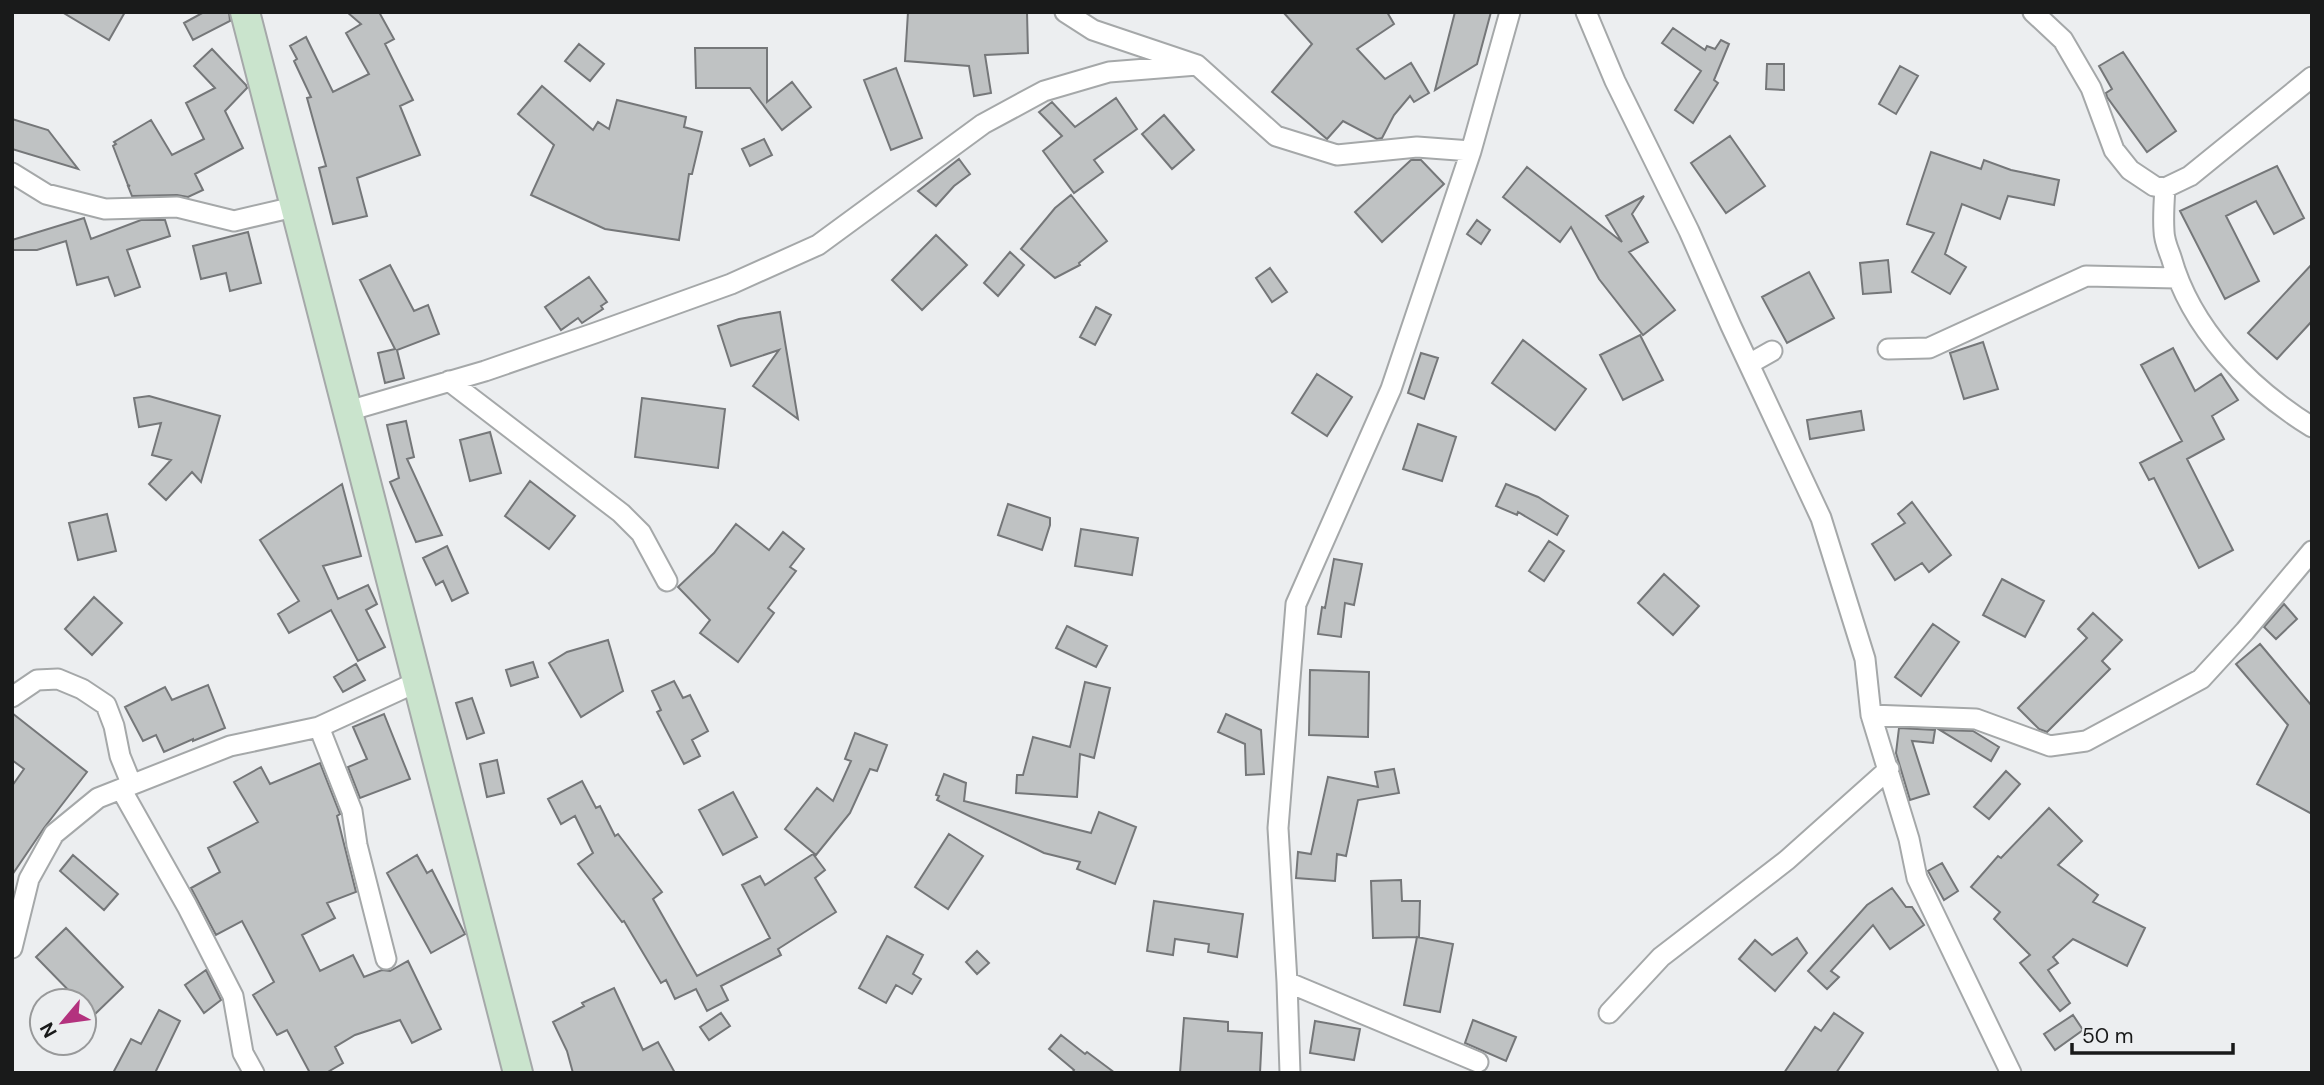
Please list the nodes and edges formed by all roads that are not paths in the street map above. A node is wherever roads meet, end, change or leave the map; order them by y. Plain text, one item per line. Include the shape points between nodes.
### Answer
1 (245, 12) edge
2 (1065, 12) edge
3 (1510, 12) edge
4 (1586, 12) edge
5 (2034, 12) edge
6 (1197, 65) junction
7 (2312, 77) edge
8 (1471, 151) junction
9 (12, 173) edge
10 (2165, 188) junction
11 (294, 207) junction
12 (2176, 278) junction
13 (1888, 349) dead end
14 (1772, 351) dead end
15 (1749, 364) junction
16 (449, 381) junction
17 (348, 411) junction
18 (2312, 427) edge
19 (2312, 551) edge
20 (667, 582) dead end
21 (417, 682) junction
22 (12, 697) edge
23 (1871, 715) junction
24 (319, 727) junction
25 (1889, 769) junction
26 (126, 786) junction
27 (12, 948) edge
28 (386, 959) dead end
29 (1287, 982) junction
30 (1609, 1013) dead end
31 (1478, 1062) dead end
32 (254, 1073) edge
33 (518, 1073) edge
34 (1290, 1073) edge
35 (2011, 1073) edge

1 - 11 main road
2 - 6 street via 1093,30
3 - 8 street
4 - 15 street
5 - 10 street via 2063,40 2091,88 2114,150 2130,170
6 - 8 street via 1276,136 1337,155 1416,148
6 - 16 street via 1110,72 1044,90 983,124 818,245 732,284
7 - 10 street via 2190,176
8 - 29 street via 1391,388 1296,604 1278,828
9 - 11 street via 46,194 105,209 177,207 234,221
10 - 12 street via 2164,233
11 - 17 main road
12 - 13 street via 2086,276 1929,348
12 - 18 street via 2211,339 2284,409
14 - 15 street
15 - 23 street via 1821,518 1866,659
16 - 17 street
16 - 20 street via 621,513 640,533
17 - 21 main road
19 - 23 street via 2201,679 2086,741 2050,746 1976,719
21 - 24 street
21 - 33 main road
22 - 26 street via 37,680 58,679 106,705
23 - 25 street
24 - 26 street via 230,746
24 - 28 street via 352,811
25 - 30 street via 1787,860 1661,957
25 - 35 street via 1917,878
26 - 27 street via 98,798 54,834 29,879
26 - 32 street via 233,996 243,1053
29 - 31 street
29 - 34 street

